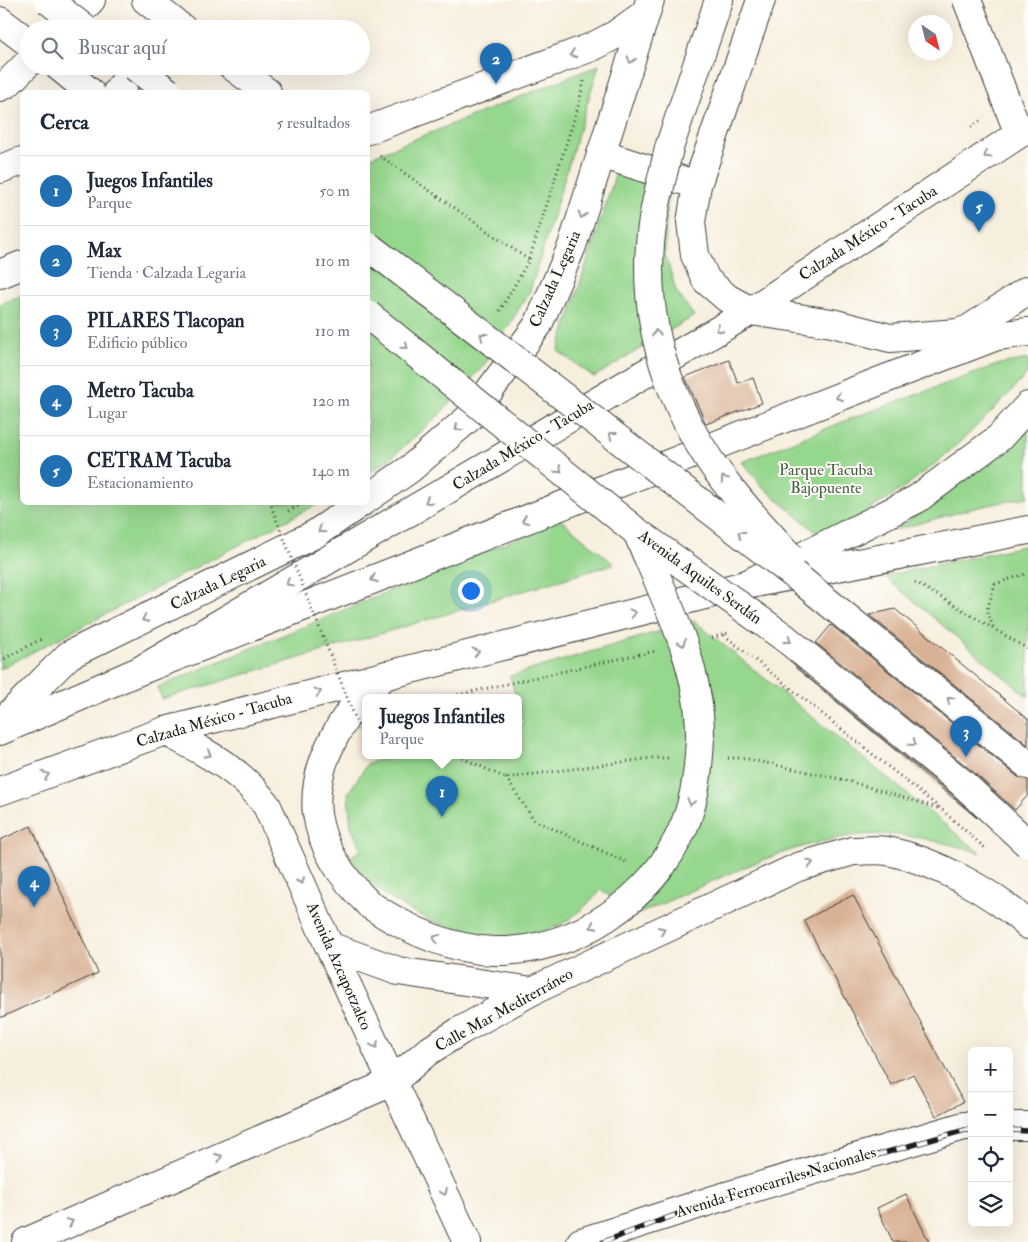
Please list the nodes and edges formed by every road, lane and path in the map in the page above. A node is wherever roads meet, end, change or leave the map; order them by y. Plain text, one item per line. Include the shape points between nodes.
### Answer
1 (48, 0) edge
2 (91, 0) edge
3 (146, 0) edge
4 (720, 0) edge
5 (760, 0) edge
6 (966, 0) edge
7 (648, 6) edge
8 (0, 20) edge
9 (71, 20) edge
10 (74, 20) edge
11 (167, 20) edge
12 (20, 36) edge
13 (0, 43) edge
14 (20, 47) edge
15 (592, 47) junction
16 (20, 71) edge
17 (69, 75) edge
18 (129, 75) edge
19 (146, 75) edge
20 (244, 75) edge
21 (0, 87) edge
22 (88, 90) edge
23 (118, 90) edge
24 (165, 90) edge
25 (264, 90) edge
26 (1007, 102) junction
27 (968, 129) dead end
28 (1023, 131) edge
29 (372, 142) edge
30 (601, 154) junction
31 (20, 162) edge
32 (0, 169) edge
33 (697, 185) junction
34 (370, 248) edge
35 (529, 260) junction
36 (20, 266) edge
37 (0, 274) edge
38 (1028, 290) edge
39 (751, 311) junction
40 (497, 316) dead end
41 (370, 317) edge
42 (1028, 332) edge
43 (1028, 406) edge
44 (370, 497) edge
45 (273, 505) edge
46 (358, 505) edge
47 (1028, 530) edge
48 (637, 532) junction
49 (1028, 573) edge
50 (745, 585) junction
51 (836, 609) junction
52 (993, 628) dead end
53 (724, 635) dead end
54 (139, 671) junction
55 (386, 675) junction
56 (363, 694) edge
57 (362, 696) edge
58 (0, 724) edge
59 (0, 731) edge
60 (165, 731) junction
61 (362, 735) edge
62 (993, 735) junction
63 (1028, 758) edge
64 (1028, 765) edge
65 (506, 778) dead end
66 (0, 791) edge
67 (1028, 844) edge
68 (990, 853) dead end
69 (632, 865) dead end
70 (1028, 926) edge
71 (329, 946) junction
72 (532, 991) junction
73 (392, 1082) junction
74 (968, 1126) edge
75 (1013, 1126) edge
76 (1028, 1126) edge
77 (26, 1242) edge
78 (467, 1242) edge
79 (581, 1242) edge

1 - 10 main road, bridge
2 - 9 main road
3 - 11 main road
51 -> 4 main road, bridge via 734,493 700,445 673,392 657,339 649,291 653,220 669,148
5 - 33 main road
6 - 26 main road
7 - 15 main road via 615,35
7 -> 30 main road, Calzada Legaria
8 - 12 main road
13 - 14 main road
15 -> 29 main road
15 - 35 path via 578,107
16 - 21 main road
17 - 22 main road
18 - 23 main road
19 - 24 main road, bridge
20 - 25 main road
26 - 27 path
26 - 28 main road
28 -> 39 main road, Calzada México - Tacuba
29 - 35 path
30 - 33 main road
30 -> 44 main road, Calzada Legaria via 572,246 538,324 470,417 410,469
31 - 32 main road
33 - 39 main road via 691,222 695,255 706,280 727,298
51 -> 34 main road, bridge
35 - 40 path
36 - 37 main road
38 - 39 main road via 969,330 958,333 890,338 832,323
39 -> 54 main road, Calzada México - Tacuba
41 -> 48 main road, Avenida Aquiles Serdán, bridge
42 -> 54 main road via 997,336
43 - 50 main road, Calzada México - Tacuba via 998,438 917,499
45 - 61 path, bridge
46 -> 58 main road, Calzada Legaria via 315,534 69,655
47 - 50 main road
48 -> 57 main road, bridge via 685,652 696,690 699,758 684,825 664,862 636,895 602,921 559,940 514,950 483,950 440,940 401,923 370,904 335,863 317,814 325,759 339,726
48 -> 67 main road, Avenida Aquiles Serdán, bridge via 785,638 961,782
49 - 52 path via 996,584 987,610
55 -> 50 main road, Calzada México - Tacuba
62 -> 51 main road, bridge
53 - 68 path via 941,809
54 - 59 main road, Calzada México - Tacuba
56 -> 55 main road, bridge
60 -> 55 main road, Calzada México - Tacuba
66 -> 60 main road, Calzada México - Tacuba
60 -> 71 main road, Avenida Azcapotzalco via 222,762 256,789 267,806
62 - 63 main road, bridge
62 - 64 main road, bridge
65 - 69 path via 534,820
72 -> 70 main road, Calle Mar Mediterráneo via 798,867 853,851 887,851 933,866 981,890
71 - 72 main road via 398,971
71 -> 73 main road, Avenida Azcapotzalco
72 - 73 main road, Calle Mar Mediterráneo via 427,1052
77 -> 73 main road, Calle Mar Mediterráneo
73 -> 78 main road, Avenida Azcapotzalco
74 - 79 main road, Avenida Ferrocarriles Nacionales via 725,1196
75 - 76 main road

